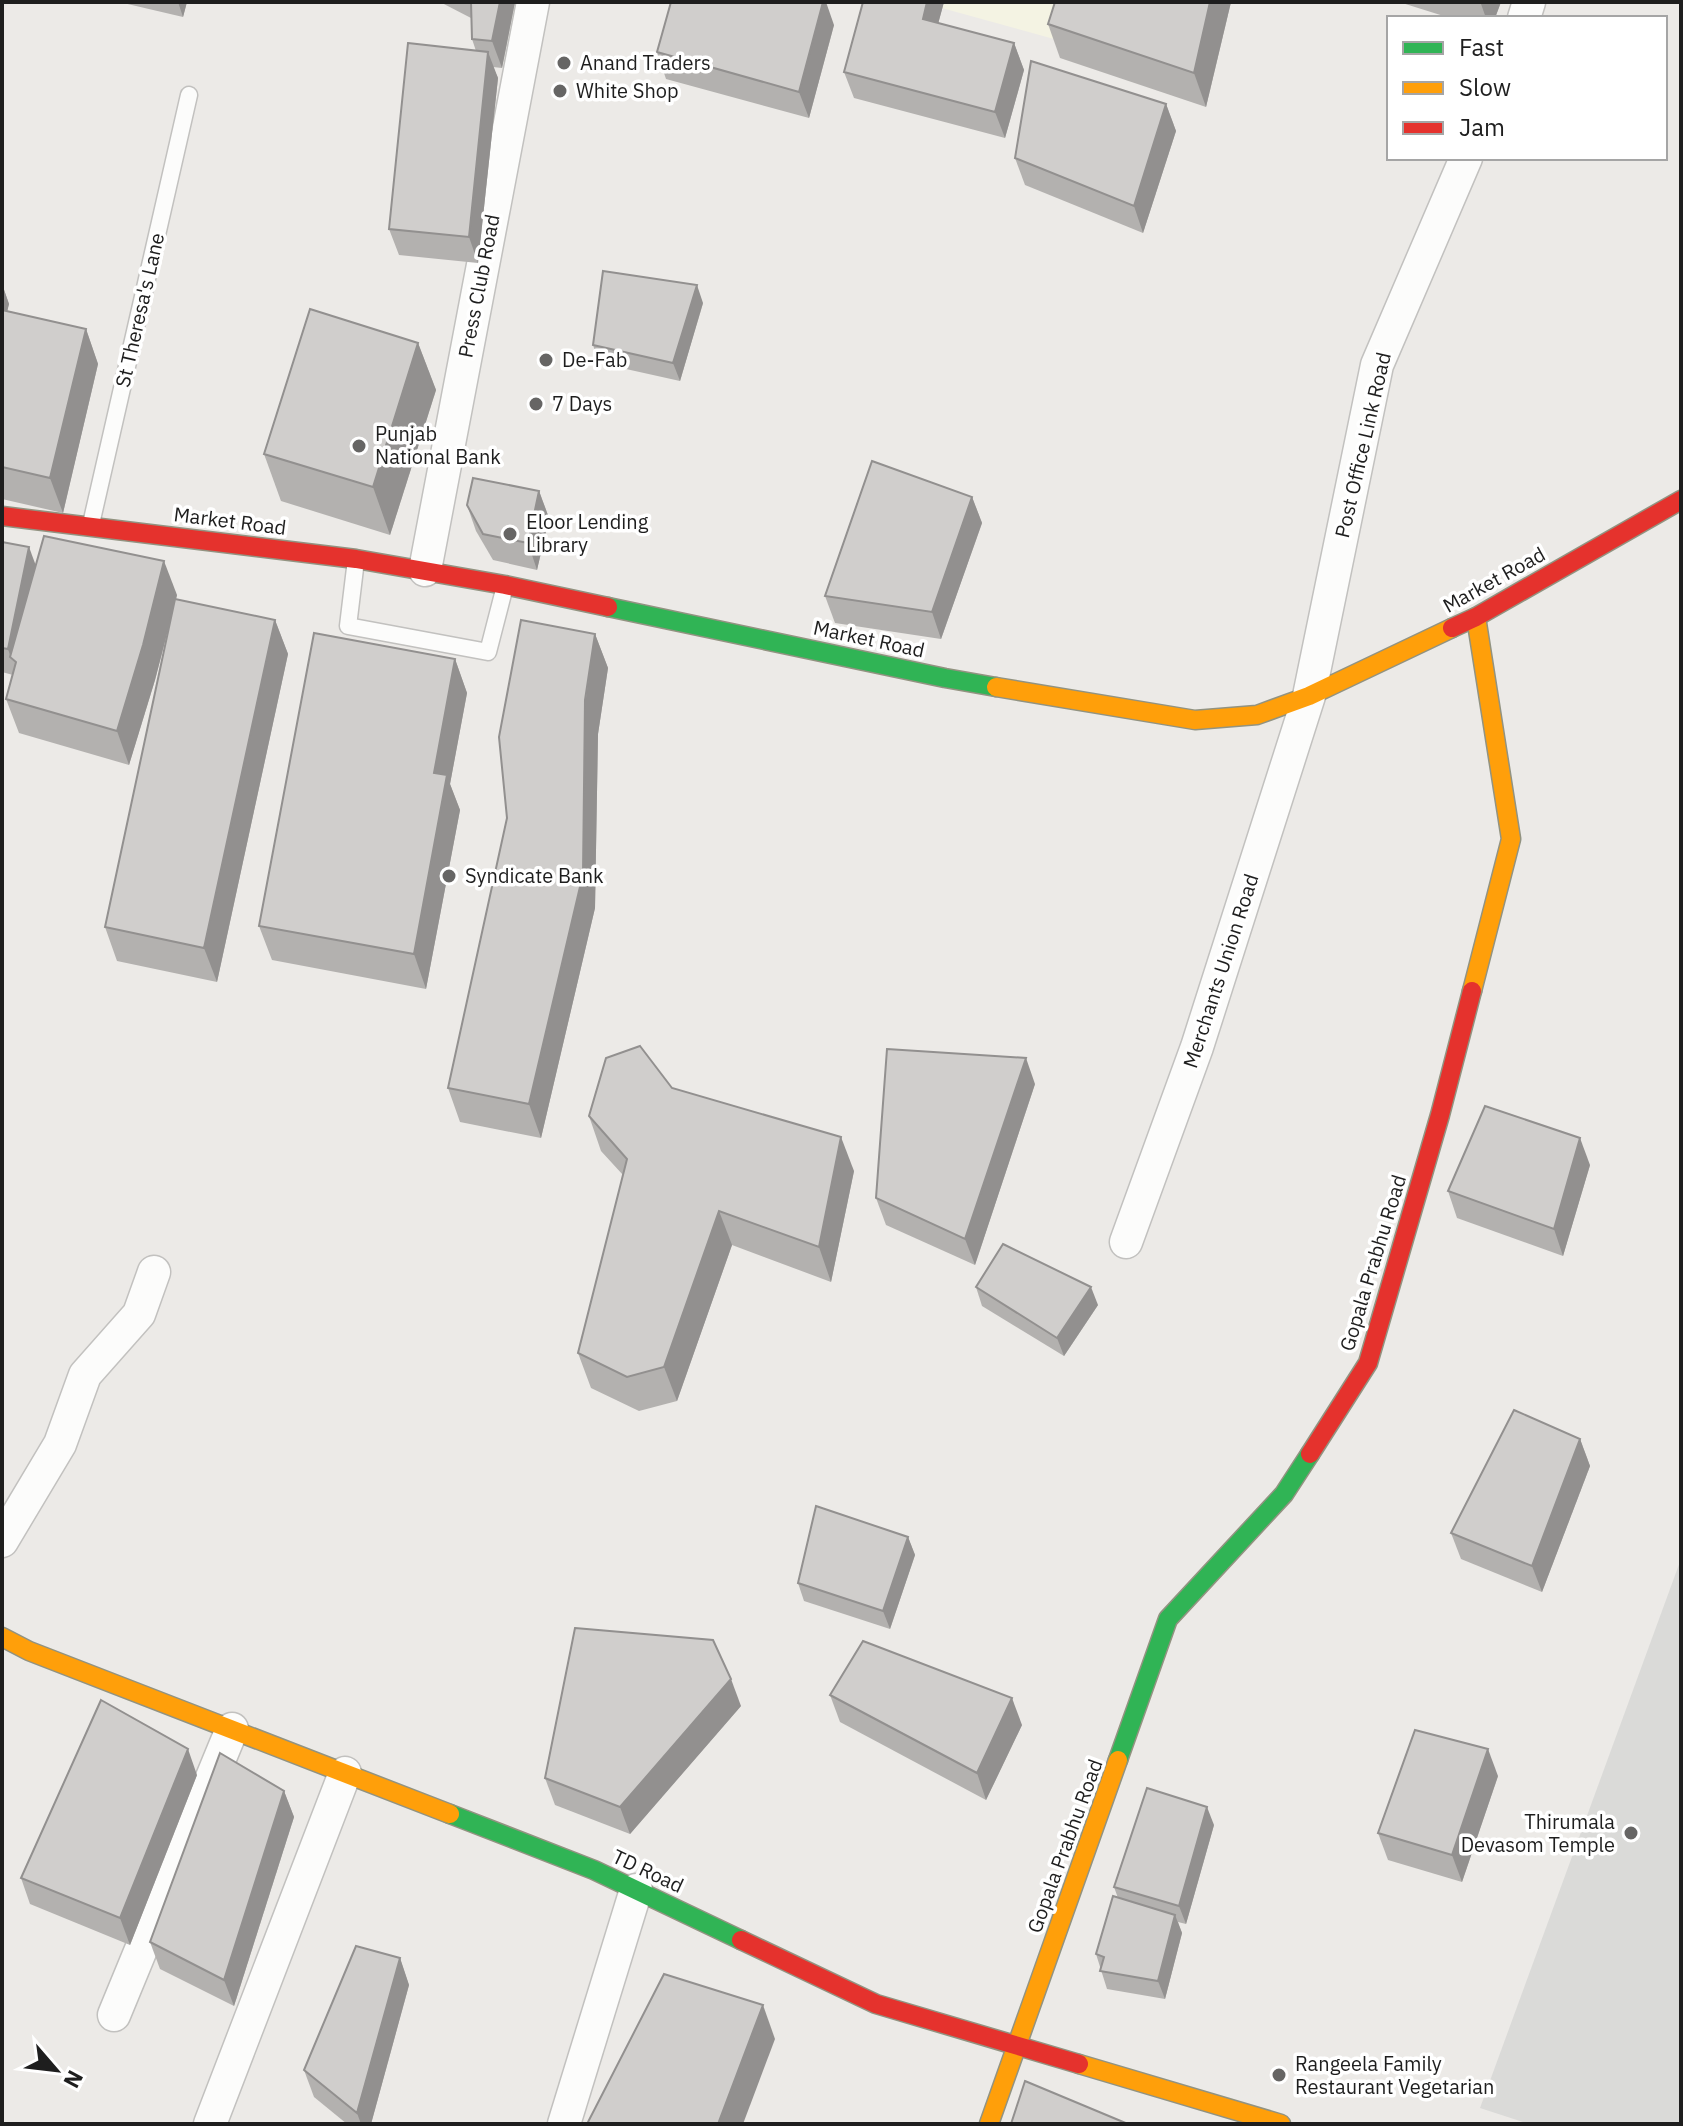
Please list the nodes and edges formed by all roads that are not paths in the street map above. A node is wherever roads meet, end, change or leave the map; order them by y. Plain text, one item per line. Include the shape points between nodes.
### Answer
1 (533, 2) edge
2 (189, 95) dead end
3 (1465, 160) edge
4 (1681, 500) edge
5 (2, 516) edge
6 (91, 526) junction
7 (356, 559) junction
8 (425, 570) junction
9 (505, 585) junction
10 (1476, 617) junction
11 (1309, 696) junction
12 (1126, 1242) dead end
13 (154, 1272) dead end
14 (2, 1541) edge
15 (2, 1637) edge
16 (232, 1729) junction
17 (345, 1773) junction
18 (636, 1890) junction
19 (114, 2015) dead end
20 (1016, 2045) junction
21 (1263, 2122) edge
22 (210, 2124) edge
23 (564, 2124) edge
24 (989, 2124) edge

1 - 8 street, Press Club Road
2 - 6 lane, St Theresa's Lane
3 - 11 street, Post Office Link Road via 1377,365
4 - 10 street, Market Road
5 - 6 street, Market Road
6 - 7 street, Market Road
7 - 8 street, Market Road
7 - 9 lane via 348,626 488,652
8 - 9 street, Market Road
9 - 11 street, Market Road via 945,678 1195,720 1257,715
10 - 11 street, Market Road
10 - 20 street, Gopala Prabhu Road via 1511,839 1440,1115 1368,1363 1284,1494 1168,1619
11 - 12 street, Merchants Union Road via 1197,1047
13 - 14 street via 139,1314 85,1375 60,1444
15 - 16 street, TD Road
16 - 17 street, TD Road
16 - 19 street
17 - 18 street, TD Road
17 - 22 street
18 - 20 street, TD Road via 876,2004
18 - 23 street
20 - 21 street, TD Road
20 - 24 street, Gopala Prabhu Road

